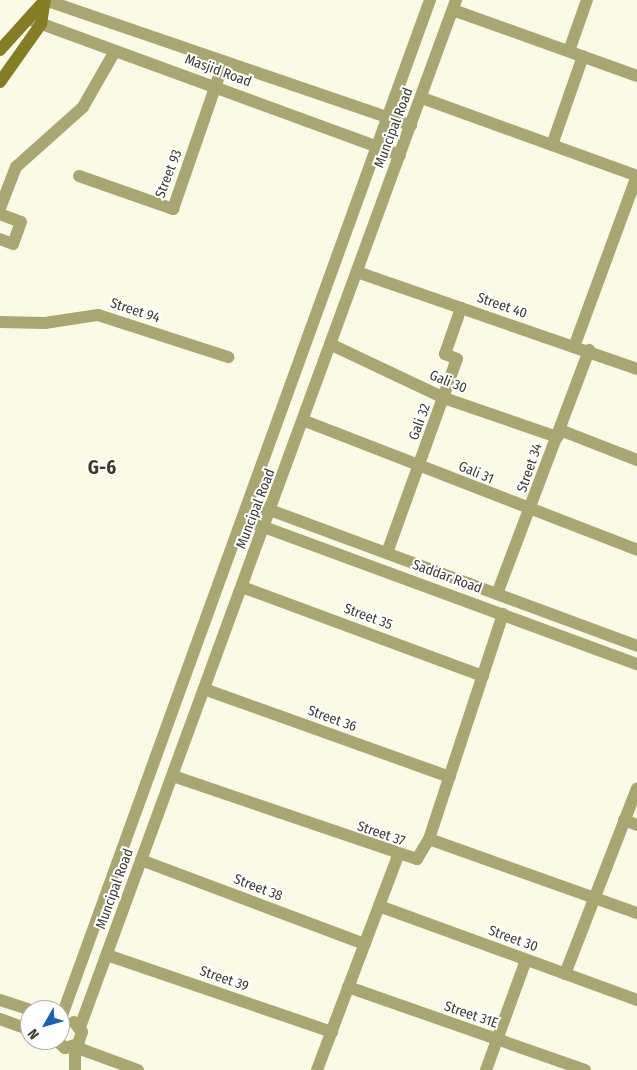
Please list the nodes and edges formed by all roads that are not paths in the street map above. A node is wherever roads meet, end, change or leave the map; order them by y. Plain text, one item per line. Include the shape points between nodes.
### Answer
1 (45, 0) edge
2 (430, 0) edge
3 (587, 0) edge
4 (454, 5) edge
5 (25, 17) junction
6 (40, 24) junction
7 (0, 50) edge
8 (115, 51) junction
9 (569, 51) junction
10 (583, 56) junction
11 (224, 62) junction
12 (637, 76) edge
13 (0, 82) edge
14 (216, 86) junction
15 (422, 98) junction
16 (387, 117) junction
17 (411, 125) junction
18 (552, 145) junction
19 (376, 147) junction
20 (400, 155) junction
21 (79, 176) dead end
22 (637, 176) edge
23 (0, 208) edge
24 (0, 214) edge
25 (0, 239) edge
26 (357, 272) junction
27 (461, 308) junction
28 (0, 322) edge
29 (332, 346) junction
30 (574, 347) junction
31 (589, 350) junction
32 (228, 358) dead end
33 (637, 368) edge
34 (444, 398) junction
35 (304, 421) junction
36 (558, 434) junction
37 (637, 460) edge
38 (420, 466) junction
39 (252, 503) junction
40 (272, 510) junction
41 (530, 512) junction
42 (245, 520) junction
43 (265, 526) junction
44 (637, 550) edge
45 (387, 553) junction
46 (242, 587) junction
47 (497, 594) junction
48 (503, 614) junction
49 (637, 646) edge
50 (637, 664) edge
51 (483, 676) junction
52 (204, 689) junction
53 (173, 776) junction
54 (450, 777) junction
55 (637, 788) edge
56 (624, 820) junction
57 (637, 825) edge
58 (429, 839) junction
59 (398, 856) junction
60 (141, 860) junction
61 (594, 898) junction
62 (379, 906) junction
63 (637, 913) edge
64 (365, 944) junction
65 (107, 955) junction
66 (526, 960) junction
67 (566, 974) junction
68 (348, 988) junction
69 (70, 998) joint
70 (0, 1000) edge
71 (68, 1000) edge
72 (637, 1000) edge
73 (20, 1007) edge
74 (0, 1019) edge
75 (70, 1025) edge
76 (20, 1026) edge
77 (80, 1027) junction
78 (332, 1032) junction
79 (497, 1039) junction
80 (74, 1047) junction
81 (70, 1048) edge
82 (75, 1070) edge
83 (138, 1070) edge
84 (317, 1070) edge
85 (486, 1070) edge
86 (585, 1070) edge

1 - 5 main road
1 - 6 main road
1 - 11 street, Masjid Road
2 - 16 street, Muncipal Road
3 - 9 street
4 - 9 street
4 - 15 street, Muncipal Road
5 - 6 street, Masjid Road
5 - 7 main road
6 - 8 street, Masjid Road
6 - 13 main road
8 - 14 street, Masjid Road
8 - 23 street via 83,107 16,167
9 - 10 street
10 - 12 street
10 - 18 street
11 - 14 street
11 - 16 street, Masjid Road
14 - 19 street, Masjid Road
14 - 21 street, Street 93 via 173,209
15 - 17 street, Muncipal Road
15 - 18 street
16 - 17 street, Masjid Road
16 - 19 street, Muncipal Road
17 - 20 street, Muncipal Road
18 - 22 street
19 - 20 street, Masjid Road
19 - 39 street, Muncipal Road
20 - 26 street, Muncipal Road
22 - 30 street
24 - 25 street via 22,222 13,244
26 - 27 street, Street 40
26 - 29 street, Muncipal Road
27 - 30 street, Street 40
27 - 34 street, Gali 32 via 445,354 457,359
28 - 32 street, Street 94 via 45,323 98,314
29 - 34 street, Gali 30
29 - 35 street, Muncipal Road
30 - 31 street, Street 40
31 - 33 street, Street 40
31 - 36 street, Street 34
34 - 36 street, Gali 30
34 - 38 street, Gali 32
35 - 38 street, Gali 31
35 - 40 street, Muncipal Road
36 - 37 street, Gali 30
36 - 41 street, Street 34
38 - 41 street, Gali 31
38 - 45 street, Gali 32
39 - 40 street, Saddar Road
39 - 42 street, Muncipal Road
40 - 43 street, Muncipal Road
40 - 45 street, Saddar Road
41 - 44 street, Gali 31
41 - 47 street, Street 34
42 - 43 street, Saddar Road
42 - 69 street, Muncipal Road
43 - 46 street, Muncipal Road
43 - 48 street, Saddar Road
45 - 47 street, Saddar Road
46 - 51 street, Street 35
46 - 52 street, Muncipal Road
47 - 49 street, Saddar Road
48 - 50 street, Saddar Road
48 - 51 street, Street 37
51 - 54 street, Street 37
52 - 53 street, Muncipal Road
52 - 54 street, Street 36
53 - 59 street, Street 37
53 - 60 street, Muncipal Road
54 - 58 street, Street 37
55 - 56 street
56 - 57 street
56 - 61 street
58 - 59 street, Street 37 via 418,859
58 - 61 street
59 - 62 street
60 - 64 street, Street 38
60 - 65 street, Muncipal Road
61 - 63 street
61 - 67 street
62 - 64 street
62 - 66 street, Street 30
64 - 68 street
65 - 77 street, Muncipal Road
65 - 78 street, Street 39
66 - 67 street, Street 30
66 - 79 street
67 - 72 street, Street 30
68 - 78 street
68 - 79 street, Street 31E
69 - 71 street
70 - 73 street
74 - 76 street
75 - 77 street
77 - 80 street, Muncipal Road via 82,1036
78 - 84 street
79 - 85 street
79 - 86 street, Street 31E
80 - 81 street
80 - 82 street, Muncipal Road
80 - 83 street

